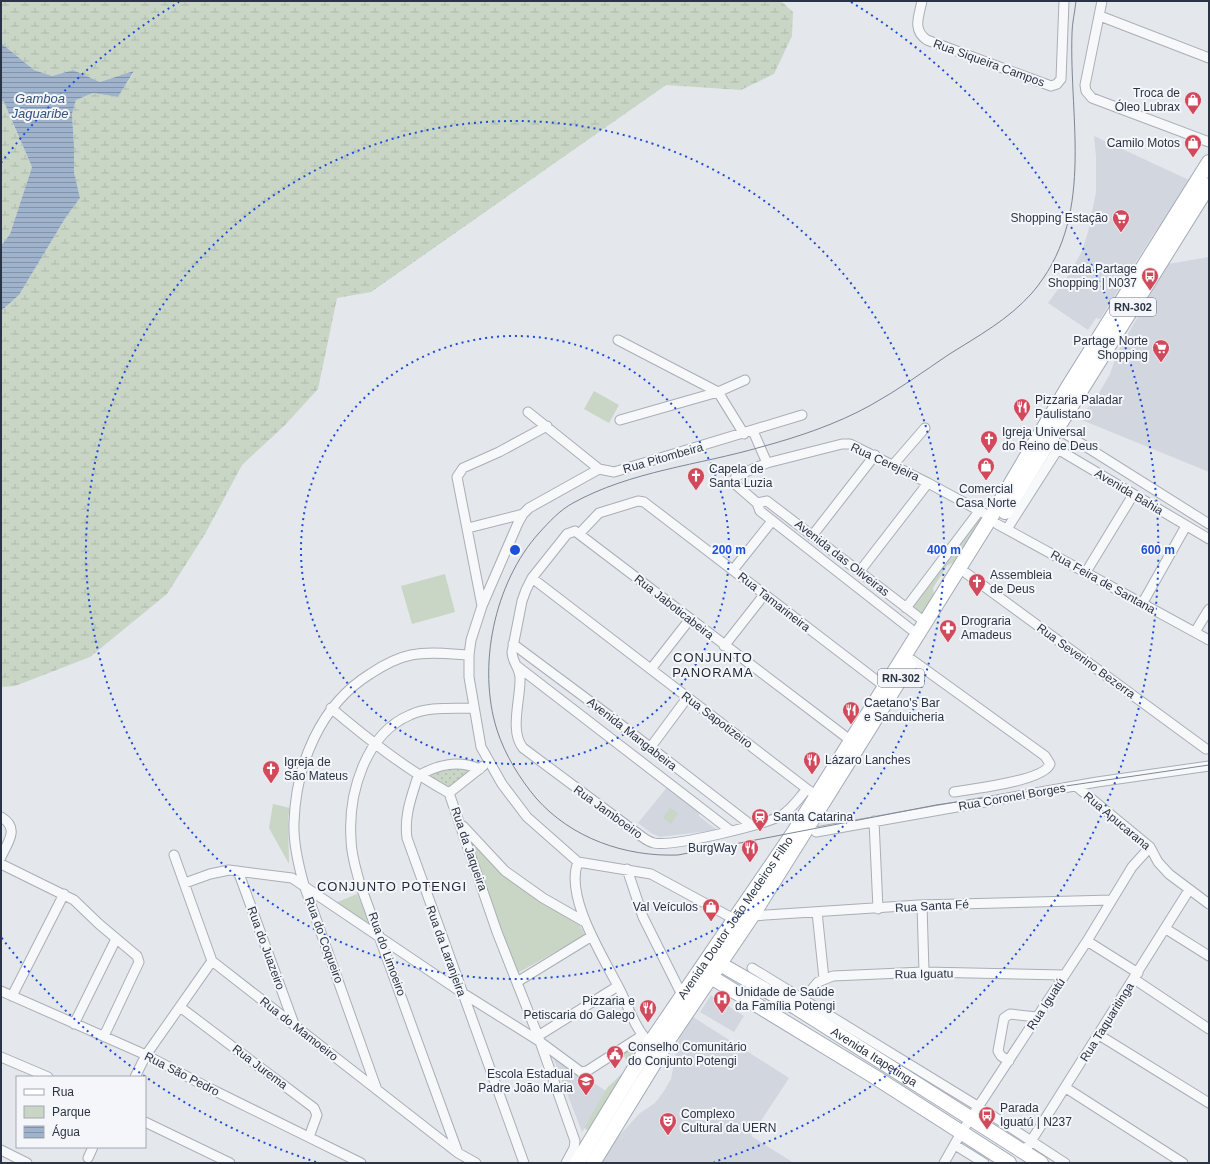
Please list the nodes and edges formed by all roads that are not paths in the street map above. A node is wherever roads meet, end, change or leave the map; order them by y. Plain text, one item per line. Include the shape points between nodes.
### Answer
1 (922, 1) edge
2 (1064, 1) edge
3 (1102, 1) edge
4 (1100, 16) junction
5 (1209, 58) edge
6 (1209, 142) edge
7 (1209, 162) edge
8 (1209, 172) edge
9 (1209, 175) edge
10 (1209, 185) edge
11 (618, 340) dead end
12 (1087, 357) junction
13 (745, 380) dead end
14 (1068, 387) junction
15 (718, 392) junction
16 (1074, 402) junction
17 (528, 412) dead end
18 (802, 415) dead end
19 (620, 420) dead end
20 (547, 426) junction
21 (925, 428) dead end
22 (1058, 429) junction
23 (753, 431) junction
24 (744, 434) junction
25 (1054, 446) junction
26 (875, 455) junction
27 (767, 464) junction
28 (893, 465) junction
29 (599, 469) junction
30 (928, 483) junction
31 (735, 484) joint
32 (1133, 495) junction
33 (757, 503) junction
34 (523, 514) junction
35 (994, 520) junction
36 (772, 521) junction
37 (1209, 524) edge
38 (1186, 526) junction
39 (468, 528) junction
40 (577, 533) junction
41 (812, 536) junction
42 (1209, 539) edge
43 (732, 570) junction
44 (860, 571) junction
45 (1086, 572) junction
46 (966, 573) junction
47 (532, 578) junction
48 (764, 595) junction
49 (1142, 604) junction
50 (482, 606) junction
51 (906, 608) junction
52 (1209, 609) edge
53 (690, 619) junction
54 (925, 622) junction
55 (1195, 632) junction
56 (917, 634) junction
57 (1209, 640) edge
58 (513, 644) junction
59 (724, 646) junction
60 (469, 655) junction
61 (912, 660) junction
62 (517, 666) junction
63 (651, 669) junction
64 (884, 686) junction
65 (687, 698) junction
66 (331, 708) junction
67 (473, 708) junction
68 (607, 714) junction
69 (597, 727) junction
70 (850, 740) junction
71 (374, 745) junction
72 (650, 748) junction
73 (1206, 749) dead end
74 (489, 762) junction
75 (1209, 766) edge
76 (480, 769) junction
77 (418, 776) junction
78 (1076, 786) junction
79 (812, 792) junction
80 (954, 792) dead end
81 (449, 793) junction
82 (1, 817) edge
83 (874, 821) junction
84 (460, 824) junction
85 (750, 825) junction
86 (731, 831) junction
87 (816, 832) dead end
88 (1150, 847) junction
89 (174, 855) dead end
90 (1, 857) edge
91 (578, 862) junction
92 (1, 864) edge
93 (627, 869) junction
94 (238, 871) junction
95 (185, 883) junction
96 (304, 885) junction
97 (1189, 890) junction
98 (64, 894) junction
99 (1112, 900) junction
100 (1209, 904) edge
101 (922, 905) junction
102 (878, 909) junction
103 (817, 912) junction
104 (752, 916) junction
105 (734, 919) junction
106 (585, 922) junction
107 (1166, 929) junction
108 (592, 936) junction
109 (381, 937) junction
110 (116, 939) junction
111 (1087, 941) junction
112 (726, 942) junction
113 (1209, 956) edge
114 (212, 961) junction
115 (720, 964) junction
116 (706, 970) junction
117 (924, 972) junction
118 (748, 973) junction
119 (1064, 975) junction
120 (1136, 976) junction
121 (824, 979) junction
122 (518, 982) junction
123 (618, 986) junction
124 (1, 991) edge
125 (461, 992) junction
126 (685, 992) junction
127 (12, 996) junction
128 (800, 1003) junction
129 (180, 1007) junction
130 (1037, 1017) junction
131 (74, 1024) junction
132 (294, 1025) junction
133 (1209, 1029) edge
134 (1099, 1035) junction
135 (104, 1036) junction
136 (539, 1038) junction
137 (646, 1039) junction
138 (146, 1055) junction
139 (2, 1059) edge
140 (1009, 1061) junction
141 (884, 1063) junction
142 (898, 1072) junction
143 (45, 1076) edge
144 (136, 1076) edge
145 (875, 1077) junction
146 (889, 1086) junction
147 (1066, 1088) junction
148 (377, 1090) junction
149 (1209, 1103) edge
150 (613, 1105) junction
151 (979, 1107) junction
152 (971, 1119) junction
153 (146, 1122) edge
154 (309, 1137) junction
155 (958, 1139) junction
156 (1027, 1147) junction
157 (93, 1148) edge
158 (1, 1150) edge
159 (458, 1153) junction
160 (88, 1158) dead end
161 (596, 1158) edge
162 (470, 1162) edge
163 (27, 1163) edge
164 (230, 1163) edge
165 (361, 1163) edge
166 (524, 1163) edge
167 (566, 1163) edge
168 (577, 1163) edge
169 (944, 1163) edge
170 (984, 1163) edge
171 (1009, 1163) edge
172 (1041, 1163) edge
173 (1065, 1163) edge
174 (1183, 1163) edge

1 - 2 street, Rua Siqueira Campos via 917,26 920,34 927,40 1051,86 1061,79
3 - 4 street
4 - 5 street
4 - 6 street via 1085,85 1092,98
7 - 12 main road, Avenida Doutor João Medeiros Filho / RN-302
8 - 9 main road
10 - 16 main road, Avenida Doutor João Medeiros Filho / RN-302
11 - 15 street
12 - 14 main road, Avenida Doutor João Medeiros Filho / RN-302
12 - 16 main road via 1093,363 1075,392
13 - 15 street
14 - 25 main road via 1066,399 1045,434 1045,439
14 - 35 main road, Avenida Doutor João Medeiros Filho / RN-302
15 - 19 street
15 - 24 street
16 - 22 main road, Avenida Doutor João Medeiros Filho / RN-302
17 - 20 street
18 - 23 street, Rua Pitombeira
20 - 29 street
20 - 39 street via 460,471 457,477
21 - 28 street
22 - 25 main road, Avenida Doutor João Medeiros Filho / RN-302
22 - 37 street, Avenida Bahia
23 - 24 street, Rua Pitombeira
23 - 27 street
24 - 29 street, Rua Pitombeira via 614,472
25 - 32 street, Avenida Bahia
25 - 35 main road, Avenida Doutor João Medeiros Filho / RN-302
26 - 27 street, Rua Cerejeira via 846,444
26 - 28 street, Rua Cerejeira
26 - 41 street
27 - 31 street, Rua Cerejeira via 738,474
28 - 30 street, Rua Cerejeira
29 - 34 street via 537,503
30 - 35 street, Rua Cerejeira
30 - 44 street
31 - 33 street, Avenida das Oliveiras
32 - 38 street, Avenida Bahia
32 - 45 street
33 - 36 street, Avenida das Oliveiras via 760,511
33 - 41 street, Avenida das Oliveiras via 767,500
34 - 39 street
34 - 50 street
35 - 45 street, Rua Feira de Santana
35 - 46 main road, Avenida Doutor João Medeiros Filho / RN-302
35 - 51 street
35 - 54 main road, Avenida Doutor João Medeiros Filho / RN-302
36 - 43 street
36 - 56 street, Avenida das Oliveiras
38 - 42 street, Avenida Bahia
38 - 49 street
39 - 50 street
40 - 43 street, Rua Tamarineira via 599,513 638,501 644,502
40 - 47 street via 567,534
40 - 53 street, Rua Jaboticabeira
41 - 44 street, Avenida das Oliveiras
43 - 48 street, Rua Tamarineira
44 - 51 street, Avenida das Oliveiras
45 - 49 street, Rua Feira de Santana
46 - 61 main road, Avenida Doutor João Medeiros Filho / RN-302
46 - 73 street, Rua Severino Bezerra
47 - 58 street via 522,601
47 - 63 street, Rua Sapotizeiro
48 - 59 street
48 - 64 street, Rua Tamarineira
49 - 55 street, Rua Feira de Santana
50 - 60 street
51 - 54 street, Avenida das Oliveiras
52 - 55 street
53 - 59 street, Rua Jaboticabeira
53 - 63 street
54 - 56 main road, Avenida Doutor João Medeiros Filho / RN-302
55 - 57 street, Rua Feira de Santana
56 - 64 main road, Avenida Doutor João Medeiros Filho / RN-302
58 - 62 street via 512,658
58 - 68 street, Avenida Mangabeira
59 - 70 street, Rua Jaboticabeira
60 - 66 street, Rua do Coqueiro via 429,653 410,655 394,661 364,677
60 - 67 street
61 - 80 street via 1045,756 1050,764 1042,772 1021,780
61 - 104 main road, Avenida Doutor João Medeiros Filho / RN-302
62 - 69 street, Avenida Mangabeira
62 - 86 street, Rua Jamboeiro via 521,679 517,708 519,740 523,748 653,843 668,844
63 - 65 street, Rua Sapotizeiro
64 - 70 main road, Avenida Doutor João Medeiros Filho / RN-302
65 - 72 street
65 - 79 street, Rua Sapotizeiro
66 - 71 street, Rua da Jaqueira
66 - 96 street, Rua do Coqueiro via 310,747 298,788 294,823 298,861
67 - 71 street, Rua do Limoeiro via 435,709 409,715 393,726
67 - 74 street via 479,741
68 - 69 street
68 - 72 street, Avenida Mangabeira
69 - 86 street, Avenida Mangabeira
70 - 79 main road, Avenida Doutor João Medeiros Filho / RN-302
71 - 77 street, Rua da Jaqueira
71 - 109 street, Rua do Limoeiro via 352,802 351,840 360,884
72 - 85 street, Avenida Mangabeira
74 - 76 street
74 - 91 street via 527,817
75 - 78 street, Rua Coronel Borges
76 - 77 street via 470,765 447,764
76 - 81 street
77 - 81 street, Rua da Jaqueira
77 - 125 street, Rua da Laranjeira via 407,810 407,838
78 - 83 street, Rua Coronel Borges
78 - 88 street, Rua Apucarana
79 - 85 street, Rua Jamboeiro via 784,814
79 - 105 main road, Avenida Doutor João Medeiros Filho / RN-302
81 - 84 street, Rua da Jaqueira
82 - 90 street via 10,824 12,831
83 - 87 street, Rua Coronel Borges
83 - 102 street
84 - 106 street via 505,870 543,898
84 - 122 street, Rua da Jaqueira via 497,932
85 - 86 street, Rua Jamboeiro
88 - 97 street, Rua Apucarana via 1164,868
88 - 99 street, Rua Iguatú via 1135,863
89 - 95 street
91 - 93 street
91 - 106 street via 574,880
92 - 98 street
93 - 105 street via 650,874
93 - 126 street via 643,917
94 - 95 street via 228,870 210,874
94 - 96 street via 292,878
94 - 132 street, Rua do Juazeiro
95 - 114 street
96 - 109 street
96 - 148 street, Rua do Coqueiro
97 - 100 street, Rua Apucarana
97 - 107 street, Rua Taquaritinga
98 - 110 street via 83,907
98 - 127 street
99 - 101 street, Rua Santa Fé
99 - 111 street, Rua Iguatú
101 - 102 street, Rua Santa Fé
101 - 117 street
102 - 103 street, Rua Santa Fé
103 - 104 street, Rua Santa Fé
103 - 121 street
104 - 112 main road, Avenida Doutor João Medeiros Filho / RN-302
105 - 112 main road, Avenida Doutor João Medeiros Filho / RN-302
106 - 108 street
107 - 113 street
107 - 120 street, Rua Taquaritinga
108 - 122 street
108 - 123 street
109 - 125 street
109 - 159 street, Rua do Limoeiro
110 - 131 street
110 - 135 street via 138,956 139,962
111 - 119 street, Rua Iguatú
111 - 120 street
112 - 115 main road, Avenida Doutor João Medeiros Filho / RN-302
112 - 116 main road, Avenida Doutor João Medeiros Filho / RN-302
112 - 118 main road via 732,959
114 - 129 street
114 - 132 street, Rua do Mamoeiro
115 - 116 main road
115 - 118 main road, Avenida Itapetinga
116 - 126 main road, Avenida Doutor João Medeiros Filho / RN-302
116 - 145 main road, Avenida Itapetinga
116 - 161 main road, Avenida Doutor João Medeiros Filho / RN-302 via 669,1039
117 - 119 street, Rua Iguatu
117 - 121 street, Rua Iguatu via 833,976
118 - 128 main road, Avenida Itapetinga
119 - 130 street, Rua Iguatú
120 - 133 street
120 - 134 street, Rua Taquaritinga
121 - 128 street via 818,982
122 - 136 street, Rua da Jaqueira
123 - 136 street
123 - 137 street
124 - 127 street, Rua São Pedro
125 - 136 street
125 - 166 street, Rua da Laranjeira
126 - 137 main road, Avenida Doutor João Medeiros Filho / RN-302
127 - 131 street, Rua São Pedro
128 - 141 main road, Avenida Itapetinga
128 - 151 street, Avenida Itapetinga
129 - 138 street
129 - 154 street, Rua Jurema via 314,1108 317,1115
130 - 140 street, Rua Iguatú
130 - 140 street via 1010,1014 1004,1018 998,1051
131 - 135 street, Rua São Pedro
132 - 148 street, Rua do Mamoeiro
134 - 147 street, Rua Taquaritinga
134 - 149 street
135 - 138 street, Rua São Pedro
136 - 137 street via 581,1072
136 - 167 street, Rua da Jaqueira via 575,1141
137 - 150 main road, Avenida Doutor João Medeiros Filho / RN-302
138 - 144 street
138 - 154 street, Rua São Pedro
139 - 143 street
140 - 151 street, Rua Iguatú
141 - 142 main road, Avenida Itapetinga
141 - 145 main road
142 - 146 main road
142 - 152 main road, Avenida Itapetinga
145 - 146 main road, Avenida Itapetinga
146 - 155 main road, Avenida Itapetinga
147 - 156 street, Rua Taquaritinga
147 - 174 street
148 - 159 street, Rua do Mamoeiro
150 - 161 main road via 616,1114 601,1139
150 - 168 main road, Avenida Doutor João Medeiros Filho / RN-302
151 - 152 street, Rua Iguatú
151 - 156 street, Avenida Itapetinga
152 - 155 street, Rua Iguatú
152 - 156 main road, Avenida Itapetinga
153 - 164 street
154 - 165 street, Rua São Pedro
155 - 169 street, Rua Iguatú
155 - 170 street, Avenida Itapetinga
155 - 171 main road, Avenida Itapetinga
156 - 172 main road, Avenida Itapetinga
156 - 173 street, Avenida Itapetinga
157 - 160 street
158 - 163 street
159 - 162 street, Rua do Mamoeiro

